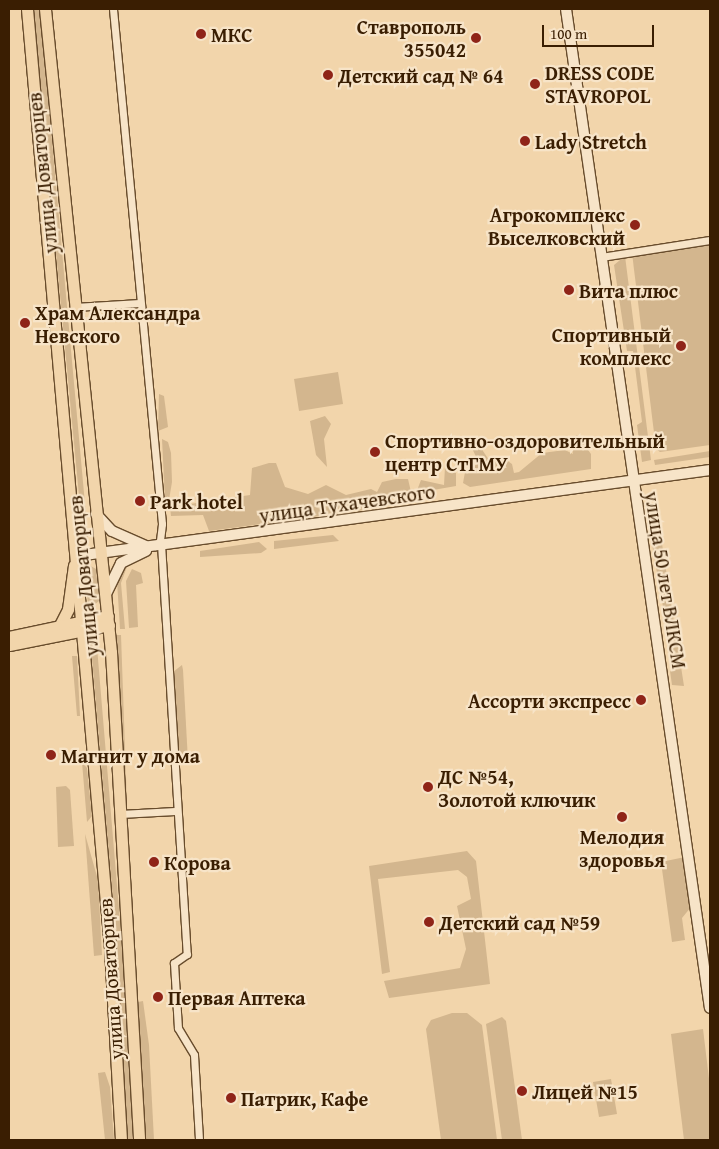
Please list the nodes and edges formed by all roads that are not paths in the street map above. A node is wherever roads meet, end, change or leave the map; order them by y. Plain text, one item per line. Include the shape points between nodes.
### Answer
1 (28, 9) edge
2 (45, 9) edge
3 (113, 9) edge
4 (566, 9) edge
5 (710, 240) edge
6 (601, 257) junction
7 (140, 303) junction
8 (74, 307) junction
9 (710, 470) edge
10 (633, 481) junction
11 (95, 513) junction
12 (154, 546) junction
13 (101, 553) junction
14 (77, 556) junction
15 (106, 595) junction
16 (108, 621) junction
17 (86, 623) junction
18 (60, 630) junction
19 (9, 637) edge
20 (9, 645) edge
21 (85, 649) junction
22 (176, 812) junction
23 (117, 814) junction
24 (710, 1008) edge
25 (121, 1140) edge
26 (139, 1140) edge
27 (199, 1140) edge

1 - 14 main road, улица Доваторцев
2 - 8 main road, улица Доваторцев
3 - 7 street
4 - 6 street, улица 50 лет ВЛКСМ
5 - 6 street
6 - 10 street, улица 50 лет ВЛКСМ
7 - 8 street
7 - 12 street via 162,524 160,541
8 - 11 main road, улица Доваторцев
9 - 10 street, улица Тухачевского
10 - 12 street, улица Тухачевского
10 - 24 street, улица 50 лет ВЛКСМ
11 - 12 street via 112,531
11 - 13 main road, улица Доваторцев
12 - 13 street, улица Тухачевского
12 - 15 street via 121,562
12 - 22 street
13 - 14 street, улица Тухачевского
13 - 15 main road, улица Доваторцев
14 - 17 main road, улица Доваторцев
14 - 18 main road via 68,609
15 - 16 main road, улица Доваторцев
16 - 17 main road
16 - 23 main road, улица Доваторцев
17 - 18 main road
17 - 21 main road, улица Доваторцев
18 - 19 main road
18 - 20 main road
18 - 21 main road via 76,639
21 - 25 main road, улица Доваторцев
22 - 23 street
22 - 27 street via 187,954 174,963 178,1028 194,1056
23 - 26 main road, улица Доваторцев

